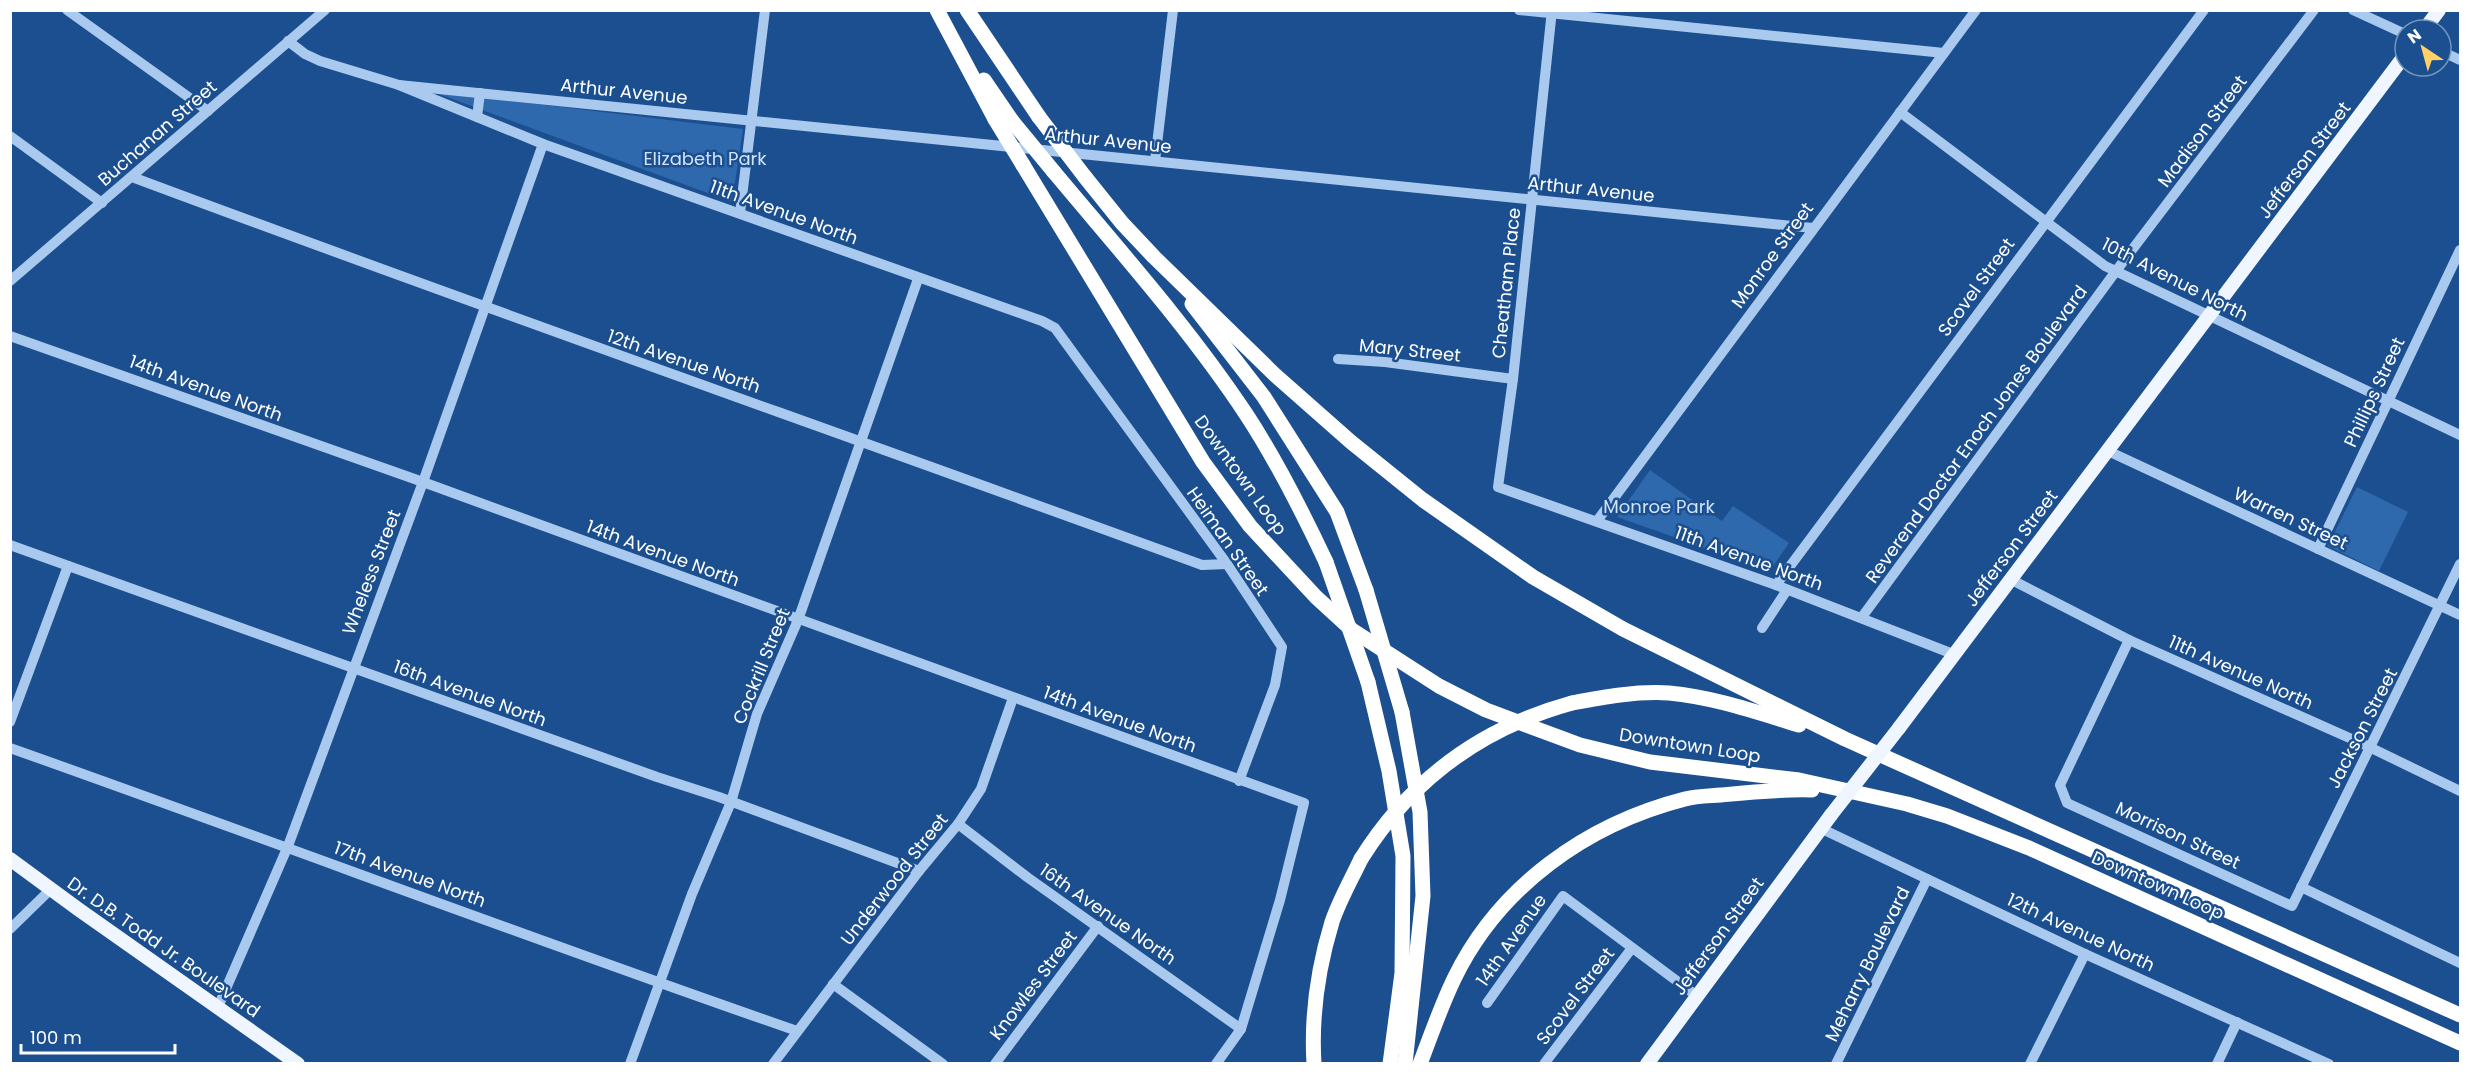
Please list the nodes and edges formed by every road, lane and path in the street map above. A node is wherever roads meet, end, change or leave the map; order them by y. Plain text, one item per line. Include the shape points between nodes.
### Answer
1 (67, 10) edge
2 (325, 10) edge
3 (765, 10) edge
4 (938, 10) edge
5 (967, 10) edge
6 (1173, 10) edge
7 (1519, 10) edge
8 (1976, 10) edge
9 (2204, 10) edge
10 (2314, 10) edge
11 (2353, 10) edge
12 (1552, 13) edge
13 (2393, 28) edge
14 (948, 29) junction
15 (288, 41) junction
16 (1944, 53) junction
17 (2393, 71) edge
18 (399, 85) junction
19 (480, 93) junction
20 (208, 111) junction
21 (1900, 112) junction
22 (477, 117) junction
23 (753, 120) junction
24 (10, 136) edge
25 (543, 144) junction
26 (1155, 161) junction
27 (132, 177) junction
28 (1531, 199) junction
29 (102, 202) junction
30 (740, 213) junction
31 (2045, 222) junction
32 (1813, 228) junction
33 (2460, 250) edge
34 (1155, 257) junction
35 (2116, 271) junction
36 (918, 279) junction
37 (10, 281) edge
38 (485, 308) junction
39 (2210, 316) junction
40 (10, 336) edge
41 (1064, 340) joint
42 (1338, 359) dead end
43 (1513, 379) junction
44 (2389, 399) junction
45 (2460, 435) edge
46 (861, 441) junction
47 (2108, 451) junction
48 (423, 482) junction
49 (1498, 487) joint
50 (1597, 521) junction
51 (10, 545) edge
52 (2318, 549) junction
53 (1227, 564) junction
54 (2460, 564) edge
55 (68, 566) junction
56 (2010, 579) junction
57 (1782, 588) junction
58 (2441, 606) junction
59 (2460, 615) edge
60 (1862, 617) junction
61 (798, 620) junction
62 (1762, 628) dead end
63 (2128, 640) junction
64 (1953, 654) junction
65 (353, 669) junction
66 (1013, 698) junction
67 (10, 722) edge
68 (1845, 739) junction
69 (10, 748) edge
70 (2371, 748) junction
71 (1239, 781) junction
72 (1845, 791) junction
73 (2460, 791) edge
74 (731, 802) junction
75 (958, 824) junction
76 (1820, 828) junction
77 (288, 846) junction
78 (10, 859) edge
79 (919, 871) junction
80 (1927, 879) junction
81 (2301, 887) junction
82 (51, 889) junction
83 (2292, 906) joint
84 (1098, 926) junction
85 (10, 929) edge
86 (1632, 948) junction
87 (2085, 954) junction
88 (2460, 963) edge
89 (659, 984) junction
90 (833, 984) junction
91 (1697, 996) junction
92 (1487, 1003) dead end
93 (218, 1007) junction
94 (2460, 1015) edge
95 (2237, 1022) junction
96 (1241, 1029) junction
97 (797, 1031) junction
98 (2460, 1043) edge
99 (298, 1064) edge
100 (630, 1064) edge
101 (772, 1064) edge
102 (943, 1064) edge
103 (995, 1064) edge
104 (1216, 1064) edge
105 (1314, 1064) edge
106 (1390, 1064) edge
107 (1405, 1064) edge
108 (1420, 1064) edge
109 (1544, 1064) edge
110 (1647, 1064) edge
111 (1836, 1064) edge
112 (2030, 1064) edge
113 (2217, 1064) edge
114 (2329, 1064) edge

1 - 20 street
2 - 15 street, Buchanan Street
3 - 23 street
4 - 14 highway, Downtown Loop
5 - 34 highway, Downtown Loop, bridge via 1039,117 1122,223
6 - 26 street
7 - 12 street
8 - 16 street, Monroe Street
9 - 31 street, Scovel Street
10 - 35 street, Madison Street
11 - 13 street
12 - 16 street
12 - 28 street, Cheatham Place
14 - 72 highway, Downtown Loop, bridge via 995,119 1203,462 1271,550 1352,630 1439,686 1486,710 1580,745 1650,762 1800,780
14 - 106 highway, bridge via 1012,121 1196,343 1292,490 1326,562 1368,681 1389,771 1402,856 1402,974
15 - 18 street, 11th Avenue North via 320,61
15 - 20 street, Buchanan Street
16 - 21 street, Monroe Street
17 - 39 main road, Jefferson Street
18 - 19 street, Arthur Avenue
18 - 22 street, 11th Avenue North
19 - 22 street
19 - 23 street, Arthur Avenue
20 - 27 street, Buchanan Street
21 - 31 street, 10th Avenue North
21 - 32 street, Monroe Street
22 - 25 street, 11th Avenue North
23 - 26 street, Arthur Avenue
23 - 30 street
24 - 29 street
25 - 30 street, 11th Avenue North
25 - 38 street, Wheless Street
26 - 28 street, Arthur Avenue
27 - 29 street, Buchanan Street
27 - 38 street, 12th Avenue North
28 - 32 street, Arthur Avenue
28 - 43 street, Cheatham Place
29 - 37 street, Buchanan Street
30 - 36 street, 11th Avenue North
31 - 35 street, 10th Avenue North
31 - 57 street, Scovel Street
32 - 50 street, Monroe Street
33 - 44 street, Phillips Street
34 - 68 highway, Downtown Loop via 1274,374 1342,434 1423,500 1533,577 1623,628
34 - 107 highway, bridge via 1270,407 1337,512 1366,590 1402,712 1420,812 1423,896
35 - 39 street, 10th Avenue North
35 - 60 street, Reverend Doctor Enoch Jones Boulevard
36 - 41 street, 11th Avenue North via 1042,321 1055,328
36 - 46 street, Cockrill Street
38 - 46 street, 12th Avenue North
38 - 48 street, Wheless Street
39 - 44 street, 10th Avenue North
39 - 47 main road, Jefferson Street
40 - 48 street, 14th Avenue North
41 - 53 street, Heiman Street
42 - 43 street, Mary Street
43 - 49 street, Cheatham Place
44 - 45 street, 10th Avenue North
44 - 52 street, Phillips Street
46 - 53 street, 12th Avenue North via 1202,565
46 - 61 street, Cockrill Street
47 - 52 street, Warren Street
47 - 56 main road, Jefferson Street
48 - 61 street, 14th Avenue North
48 - 65 street, Wheless Street
49 - 50 street, 11th Avenue North
50 - 57 street, 11th Avenue North
51 - 55 street, 16th Avenue North
52 - 58 street, Warren Street
53 - 71 street, Heiman Street via 1282,647 1275,685
54 - 58 street, Jackson Street
55 - 65 street, 16th Avenue North
55 - 67 street
56 - 63 street, 11th Avenue North
56 - 64 main road, Jefferson Street
57 - 60 street, 11th Avenue North
57 - 62 street, Scovel Street
58 - 59 street, Warren Street
58 - 70 street, Jackson Street
60 - 64 street, 11th Avenue North
61 - 66 street, 14th Avenue North
61 - 74 street, Cockrill Street via 757,714
63 - 70 street, 11th Avenue North
63 - 83 street, Morrison Street via 2060,785 2067,803
64 - 76 main road, Jefferson Street, bridge
65 - 74 street, 16th Avenue North
65 - 77 street, Wheless Street
66 - 71 street, 14th Avenue North
66 - 75 street, Underwood Street via 981,789
68 - 94 highway, Downtown Loop
68 - 105 highway, bridge via 1724,702 1668,693 1615,695 1572,703 1541,711 1493,733 1412,791 1381,826 1360,859 1333,920 1319,976 1312,1030
69 - 77 street, 17th Avenue North
70 - 73 street, 11th Avenue North
70 - 81 street, Jackson Street
71 - 96 street, 14th Avenue North via 1304,803
72 - 98 highway, Downtown Loop via 1947,816 2029,848
72 - 108 highway via 1775,789 1687,799 1643,812 1560,854 1496,914 1472,948 1454,978
74 - 79 street, 16th Avenue North
74 - 89 street, Cockrill Street
75 - 79 street, Underwood Street
75 - 84 street, 16th Avenue North
76 - 80 street, 12th Avenue North
76 - 91 main road, Jefferson Street
77 - 89 street, 17th Avenue North
77 - 93 street, Wheless Street
78 - 82 main road, Dr. D.B. Todd Jr. Boulevard
79 - 90 street, Underwood Street
80 - 87 street, 12th Avenue North
80 - 111 street, Meharry Boulevard
81 - 83 street, Jackson Street
81 - 88 street
82 - 85 street
82 - 93 main road, Dr. D.B. Todd Jr. Boulevard
84 - 96 street, 16th Avenue North
84 - 103 street, Knowles Street
86 - 91 street
86 - 92 street, 14th Avenue via 1563,896
86 - 109 street, Scovel Street
87 - 95 street, 12th Avenue North
87 - 112 street
89 - 97 street, 17th Avenue North
89 - 100 street, Cockrill Street
90 - 97 street, Underwood Street
90 - 102 street
91 - 110 main road, Jefferson Street
93 - 99 main road, Dr. D.B. Todd Jr. Boulevard
95 - 113 street
95 - 114 street, 12th Avenue North
96 - 104 street
97 - 101 street, Underwood Street

